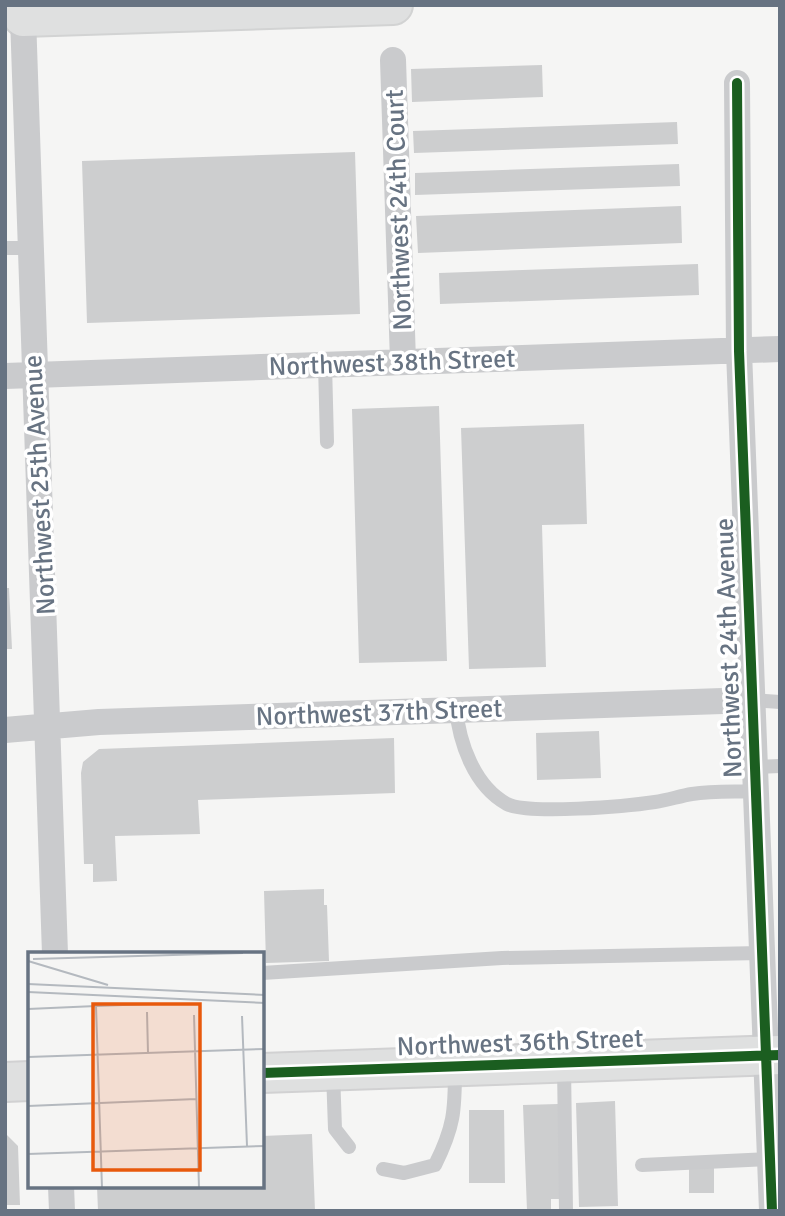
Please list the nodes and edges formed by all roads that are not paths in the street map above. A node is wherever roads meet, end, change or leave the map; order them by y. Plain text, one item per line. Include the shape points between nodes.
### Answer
1 (393, 5) edge
2 (14, 18) edge
3 (393, 60) dead end
4 (737, 83) dead end
5 (18, 248) edge
6 (780, 349) edge
7 (739, 351) junction
8 (403, 361) junction
9 (325, 364) junction
10 (33, 375) junction
11 (5, 376) edge
12 (327, 442) dead end
13 (752, 700) junction
14 (780, 702) edge
15 (456, 708) junction
16 (49, 726) junction
17 (5, 730) edge
18 (764, 775) edge
19 (55, 952) edge
20 (761, 953) junction
21 (264, 974) edge
22 (773, 1056) edge
23 (564, 1063) junction
24 (455, 1067) junction
25 (333, 1070) junction
26 (264, 1073) edge
27 (28, 1081) edge
28 (5, 1082) edge
29 (349, 1147) dead end
30 (770, 1159) junction
31 (642, 1165) dead end
32 (383, 1169) dead end
33 (61, 1188) edge
34 (62, 1211) edge
35 (566, 1211) edge
36 (772, 1211) edge

1 - 2 main road
2 - 5 street, Northwest 25th Avenue
3 - 8 street, Northwest 24th Court
4 - 7 street, Northwest 24th Avenue
5 - 10 street, Northwest 25th Avenue
6 - 7 street, Northwest 38th Street
7 - 8 street, Northwest 38th Street
7 - 13 street, Northwest 24th Avenue
8 - 9 street, Northwest 38th Street
9 - 10 street, Northwest 38th Street
9 - 12 lane
10 - 11 street, Northwest 38th Street
10 - 16 street, Northwest 25th Avenue
13 - 14 lane
13 - 15 street, Northwest 37th Street
13 - 18 street, Northwest 24th Avenue
15 - 16 street, Northwest 37th Street
15 - 18 lane via 458,738 464,751 490,789 507,804 533,808 626,805
16 - 17 street, Northwest 37th Street
16 - 19 street, Northwest 25th Avenue
18 - 20 street, Northwest 24th Avenue
20 - 21 lane via 502,958
20 - 22 street, Northwest 24th Avenue
22 - 23 main road, Northwest 36th Street
22 - 30 street, Northwest 24th Avenue
23 - 24 main road, Northwest 36th Street
23 - 35 lane
24 - 25 main road, Northwest 36th Street
24 - 32 lane via 451,1133 435,1165 404,1173
25 - 26 main road, Northwest 36th Street
25 - 29 lane via 335,1129
27 - 28 main road
30 - 31 lane
30 - 36 street, Northwest 24th Avenue
33 - 34 street

